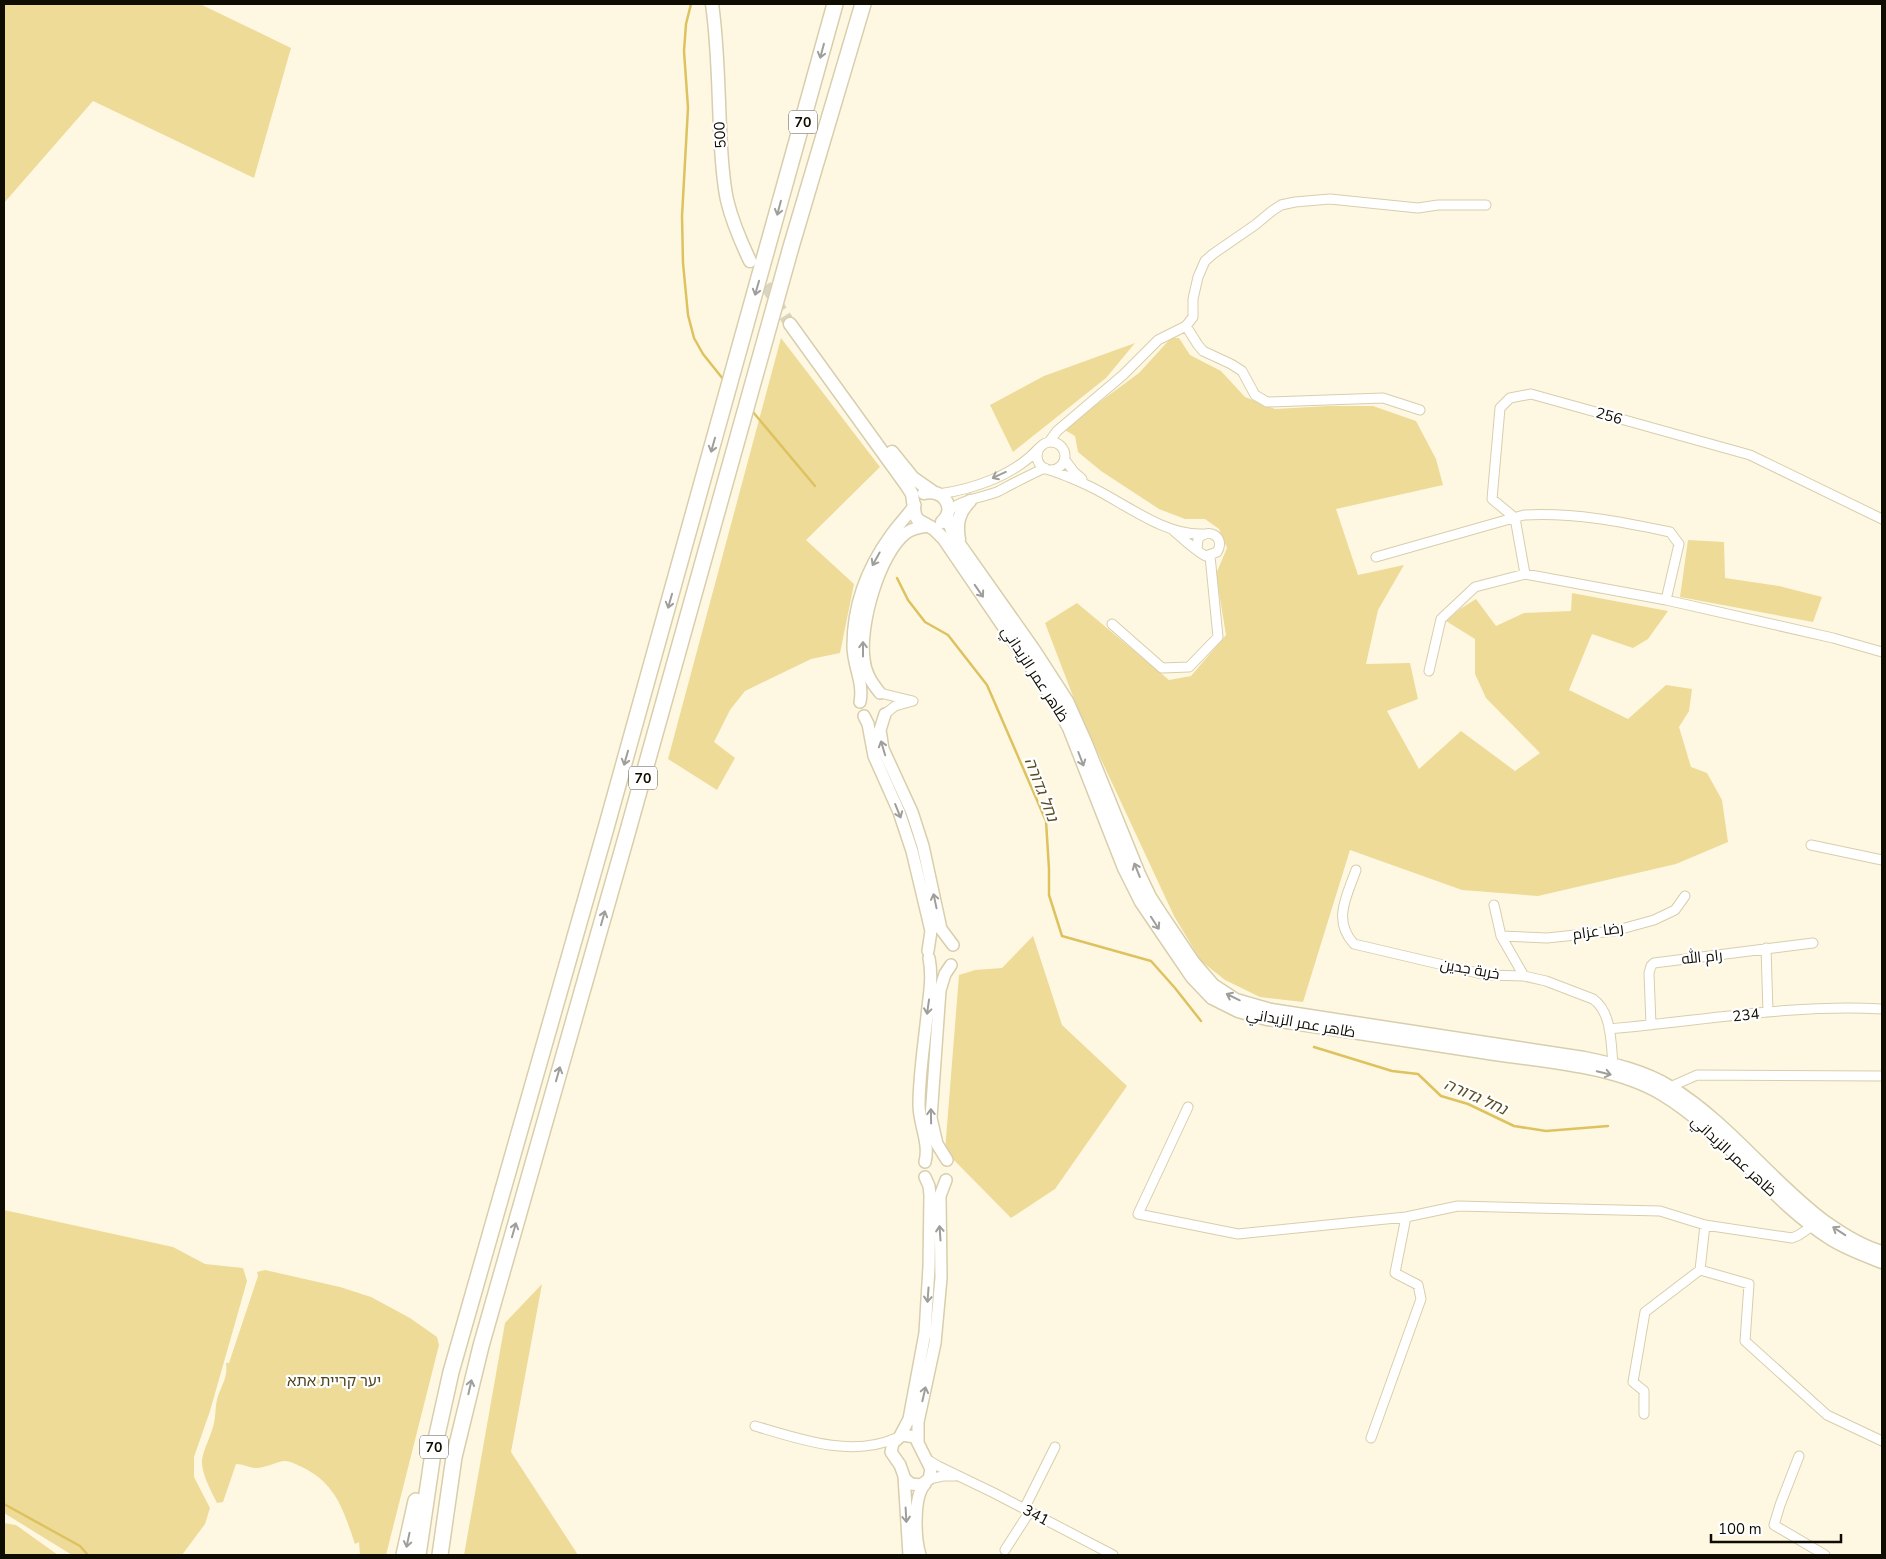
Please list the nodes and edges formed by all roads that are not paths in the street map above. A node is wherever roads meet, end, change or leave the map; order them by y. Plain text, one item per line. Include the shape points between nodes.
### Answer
1 (712, 4) edge
2 (835, 4) edge
3 (863, 4) edge
4 (1486, 205) dead end
5 (750, 261) tunnel mouth
6 (790, 324) tunnel mouth
7 (1186, 326) junction
8 (829, 377) junction
9 (1420, 410) dead end
10 (1049, 442) junction
11 (1039, 448) junction
12 (1065, 460) junction
13 (1047, 469) junction
14 (1090, 486) junction
15 (936, 493) junction
16 (970, 501) junction
17 (915, 506) junction
18 (948, 515) junction
19 (1515, 518) junction
20 (1882, 519) edge
21 (928, 526) junction
22 (1169, 528) junction
23 (1203, 534) junction
24 (960, 546) junction
25 (1197, 550) junction
26 (1210, 556) junction
27 (1376, 557) dead end
28 (1525, 574) junction
29 (1666, 600) junction
30 (1112, 624) dead end
31 (1882, 652) edge
32 (1428, 671) dead end
33 (880, 693) junction
34 (860, 702) junction
35 (885, 714) junction
36 (864, 716) junction
37 (1811, 845) dead end
38 (1882, 860) edge
39 (1356, 870) dead end
40 (1685, 896) dead end
41 (1494, 905) dead end
42 (1501, 936) junction
43 (1814, 943) dead end
44 (953, 945) junction
45 (1766, 948) junction
46 (928, 954) junction
47 (951, 965) junction
48 (1524, 976) junction
49 (1882, 1009) edge
50 (1768, 1012) junction
51 (1651, 1025) junction
52 (1609, 1029) junction
53 (1614, 1065) junction
54 (1882, 1076) edge
55 (1670, 1087) junction
56 (1188, 1107) dead end
57 (948, 1160) junction
58 (925, 1162) junction
59 (925, 1177) junction
60 (946, 1180) junction
61 (1406, 1217) junction
62 (1817, 1222) junction
63 (1705, 1225) junction
64 (1882, 1252) edge
65 (1882, 1262) edge
66 (1700, 1270) junction
67 (460, 1340) junction
68 (1644, 1414) dead end
69 (462, 1419) junction
70 (756, 1426) dead end
71 (898, 1437) junction
72 (1371, 1438) dead end
73 (1882, 1441) edge
74 (918, 1442) junction
75 (868, 1445) junction
76 (1055, 1447) dead end
77 (1799, 1456) dead end
78 (895, 1458) junction
79 (926, 1458) junction
80 (904, 1476) junction
81 (958, 1476) junction
82 (927, 1481) junction
83 (1027, 1510) junction
84 (1005, 1550) dead end
85 (404, 1555) edge
86 (418, 1555) edge
87 (440, 1555) edge
88 (448, 1555) edge
89 (909, 1555) edge
90 (920, 1555) edge
91 (1113, 1555) edge
92 (1825, 1555) edge

1 - 5 main road, 500 via 727,200
2 -> 67 highway, 70
69 -> 3 highway, 70 via 788,256
4 - 7 street via 1418,208 1330,199 1282,205 1205,261 1193,298 1192,317
6 - 8 main road
7 - 9 street via 1204,351 1242,371 1255,395 1267,402 1383,398
7 - 10 street via 1158,340 1123,375 1056,431
8 - 15 main road via 914,478
8 - 17 main road via 907,486
10 - 11 street
10 - 12 street via 1062,446
11 - 13 street via 1038,460
11 -> 15 street via 1025,461 999,476 963,489
12 - 13 street via 1058,468
12 - 14 street
13 - 14 street
13 - 16 street
14 - 22 street
15 - 17 main road via 924,493
15 - 18 main road via 948,502
16 - 18 street via 955,506
16 - 24 main road via 958,521
17 - 21 main road via 918,520
17 -> 34 street via 882,549 862,588 853,644 862,687
18 - 21 main road via 939,524
18 - 24 main road, ظاهر عمر الزيداني via 951,531
19 - 20 street, 256 via 1492,499 1500,408 1510,398 1531,394 1750,455
19 - 27 street
19 - 28 street
19 - 29 street via 1524,514 1546,514 1628,523 1670,532 1679,544
33 -> 21 street via 870,680 864,658 866,619 873,592 888,557 903,536
21 -> 62 main road, ظاهر عمر الزيداني via 944,539 1054,699 1141,902 1192,977 1212,998 1238,1011 1267,1019 1558,1064 1648,1087 1709,1128 1780,1198
22 - 23 street
22 - 25 street
23 - 25 street via 1196,542
23 - 26 street via 1212,533 1220,541 1217,552
53 -> 24 main road, ظاهر عمر الزيداني via 1271,1010 1236,1000 1213,985 1194,963 1145,887 1067,701
25 - 26 street
26 - 30 street via 1218,637 1189,666 1162,668
28 - 29 street
28 - 32 street via 1475,588 1441,619
29 - 31 street
33 - 34 street via 867,693
33 - 35 street via 888,705
33 - 35 street via 913,701 895,706
34 - 36 street
35 - 36 street via 876,720
44 -> 35 street via 941,929 912,812 882,749 880,730
36 -> 46 street via 874,756 912,851 932,931
37 - 38 street
39 - 48 street, خربة جدين via 1342,922 1346,936 1354,944 1486,975
40 - 42 street, رضا عزام via 1675,910 1654,920 1614,931 1547,938
41 - 42 street
42 - 48 street
43 - 45 street, رام الله
44 - 46 street via 940,940 932,944
44 - 47 street via 956,958
45 - 50 street
45 - 51 street, رام الله via 1654,963 1649,973
46 - 47 street via 936,967
46 -> 58 street via 932,980 919,1104 927,1146
57 -> 47 street via 936,1144 931,1118 940,990
48 - 52 street, خربة جدين via 1593,999 1599,1003
49 - 50 street, 234 via 1848,1007
50 - 51 street, 234
51 - 52 street, 234
52 - 53 street, خربة جدين
53 - 55 main road, ظاهر عمر الزيداني
54 - 55 street via 1696,1075
55 - 62 main road, ظاهر عمر الزيداني via 1708,1115
56 - 61 street via 1138,1214 1238,1234
57 - 58 street via 935,1156
57 - 60 street via 951,1173
58 - 59 street
59 - 60 street via 935,1184
59 -> 71 street via 930,1190 926,1320 909,1419
74 -> 60 street via 920,1415 935,1343 941,1278 939,1201
61 - 63 street via 1458,1206 1660,1211
61 - 72 street via 1395,1273 1418,1284 1421,1299
62 - 63 street via 1792,1238
64 -> 62 main road, ظاهر عمر الزيداني
62 - 65 main road, ظاهر عمر الزيداني via 1844,1247
63 - 66 street
66 - 68 street via 1645,1312 1632,1382 1644,1391
66 - 73 street via 1749,1284 1745,1341 1827,1414
67 -> 85 highway
67 - 86 highway, 70 via 433,1453
69 - 87 highway, 70
69 - 88 highway
70 - 75 street via 817,1444
71 - 74 street via 912,1435
71 - 75 street
71 - 78 street via 891,1449
74 - 79 street
75 - 78 street
76 - 83 street
77 - 92 street via 1774,1525
78 - 80 street
79 - 81 street, 341
79 - 82 street via 931,1469
80 - 82 street via 911,1484
80 -> 89 street
81 - 82 street
81 - 83 street, 341
82 - 90 street via 916,1502
83 - 84 street
83 - 91 street, 341

